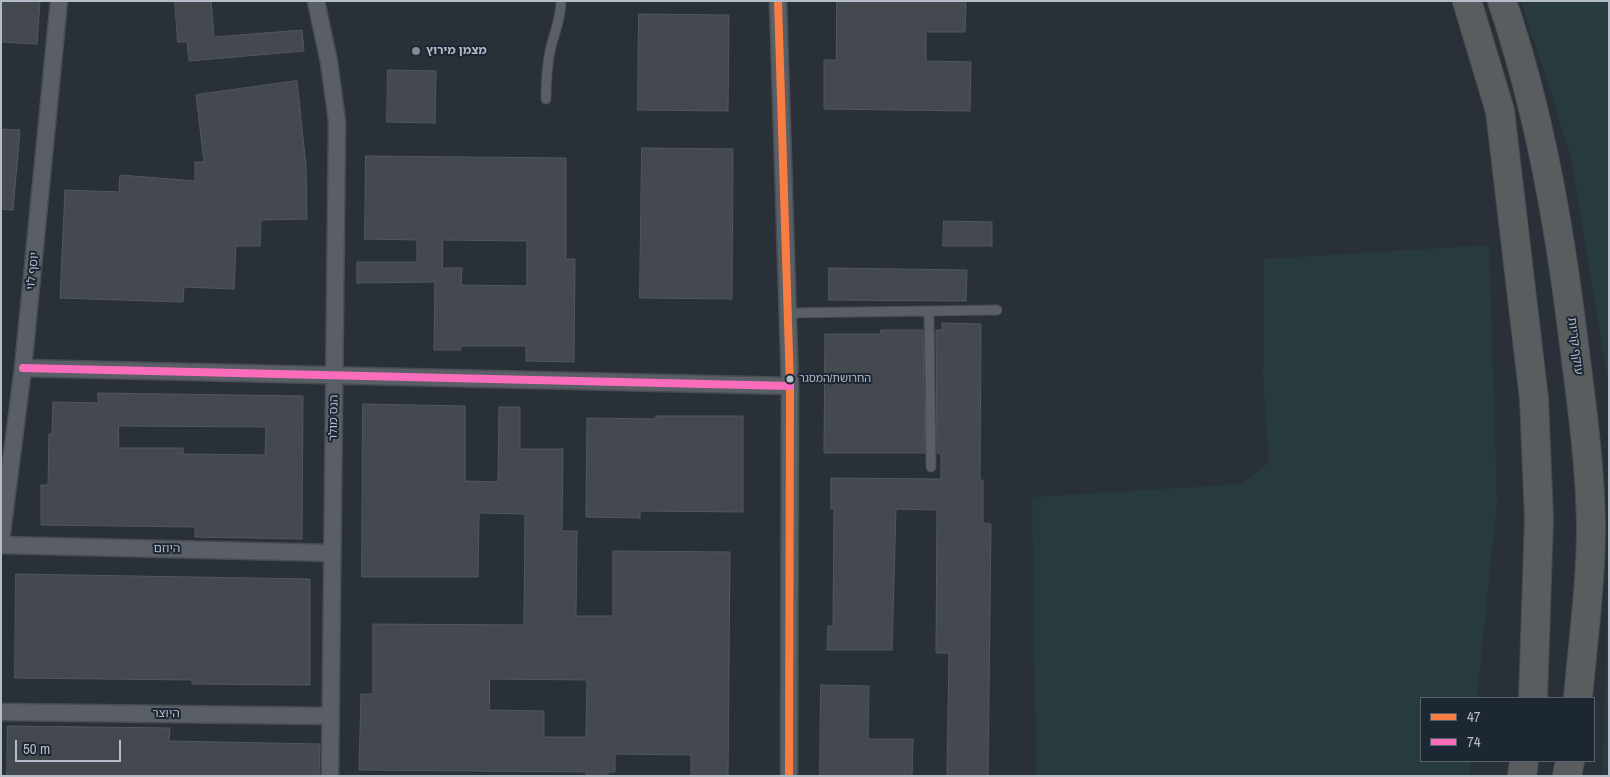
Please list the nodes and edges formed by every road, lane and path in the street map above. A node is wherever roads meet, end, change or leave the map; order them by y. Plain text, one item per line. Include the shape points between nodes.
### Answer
1 (59, 1) edge
2 (316, 1) edge
3 (561, 1) edge
4 (778, 1) edge
5 (1467, 1) edge
6 (1502, 1) edge
7 (546, 99) dead end
8 (996, 310) dead end
9 (929, 311) junction
10 (788, 313) junction
11 (23, 368) junction
12 (334, 375) junction
13 (790, 386) junction
14 (931, 467) dead end
15 (1, 540) edge
16 (1, 545) edge
17 (332, 553) junction
18 (1532, 697) edge
19 (1578, 697) edge
20 (1, 712) edge
21 (330, 716) junction
22 (1524, 762) edge
23 (1570, 762) edge
24 (330, 776) edge
25 (789, 776) edge
26 (1522, 776) edge
27 (1568, 776) edge

1 - 11 street, יוסף לוי
2 - 12 street, הנס מולר via 337,121
3 - 7 lane via 561,18 550,50
4 - 10 street
5 - 18 highway via 1500,111 1533,390 1540,519
6 - 19 highway, עוקף קריות via 1517,46 1543,150 1564,263 1585,422 1590,525
8 - 9 lane
9 - 10 lane
9 - 14 lane
10 - 13 street
11 - 12 street
11 - 15 street, יוסף לוי
12 - 13 street
12 - 17 street, הנס מולר
13 - 25 street
16 - 17 street, היוזם
17 - 21 street, הנס מולר
20 - 21 street, היוצר
21 - 24 street, הנס מולר
22 - 26 highway
23 - 27 highway

